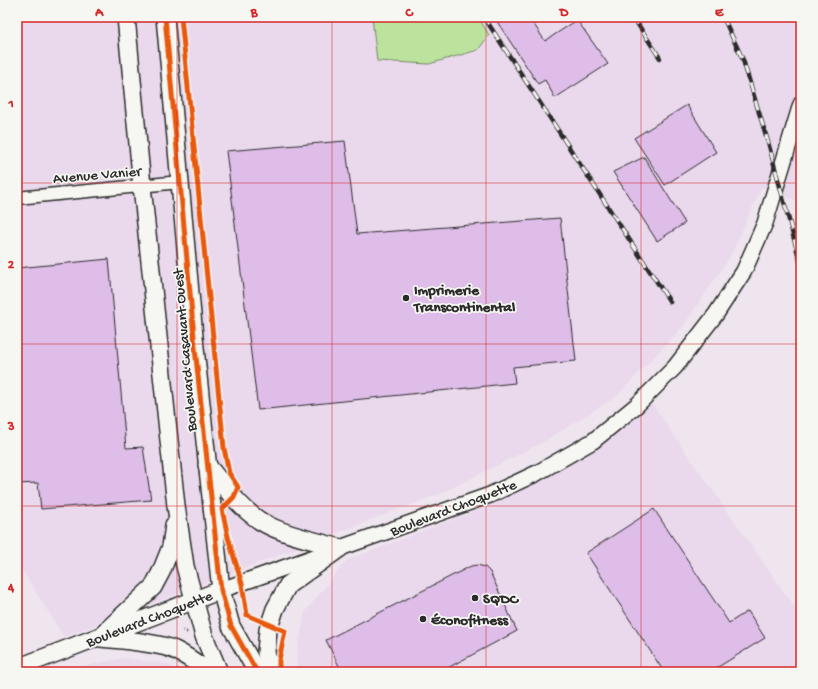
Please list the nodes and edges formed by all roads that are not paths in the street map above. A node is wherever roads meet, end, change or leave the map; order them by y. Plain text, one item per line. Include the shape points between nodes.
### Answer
1 (126, 17) edge
2 (165, 17) edge
3 (801, 104) edge
4 (180, 182) junction
5 (142, 186) junction
6 (17, 198) edge
7 (207, 465) junction
8 (176, 506) junction
9 (340, 548) junction
10 (221, 590) junction
11 (195, 601) junction
12 (99, 637) junction
13 (17, 668) edge
14 (209, 672) edge
15 (219, 672) edge
16 (257, 672) edge
17 (270, 672) edge

1 - 5 main road, Boulevard Casavant Ouest
2 - 4 main road, Boulevard Casavant Ouest
3 - 9 street, Boulevard Choquette via 765,223 744,271 716,314 675,367 644,399 593,441 536,473 490,495
4 - 5 street, Avenue Vanier
4 - 7 main road, Boulevard Casavant Ouest
5 - 6 street, Avenue Vanier
5 - 8 main road, Boulevard Casavant Ouest
7 - 9 main road via 253,516 274,528
7 - 10 main road, Boulevard Casavant Ouest
8 - 11 main road, Boulevard Casavant Ouest via 185,566
8 - 12 main road via 171,547 153,587
9 - 10 street, Boulevard Choquette
9 - 17 main road via 288,585 275,609 268,630 266,652
10 - 11 main road, Boulevard Choquette
10 - 16 main road, Boulevard Casavant Ouest via 231,626
11 - 12 main road, Boulevard Choquette
11 - 15 main road, Boulevard Casavant Ouest via 204,636
12 - 13 main road, Boulevard Choquette
12 - 14 main road via 173,649

